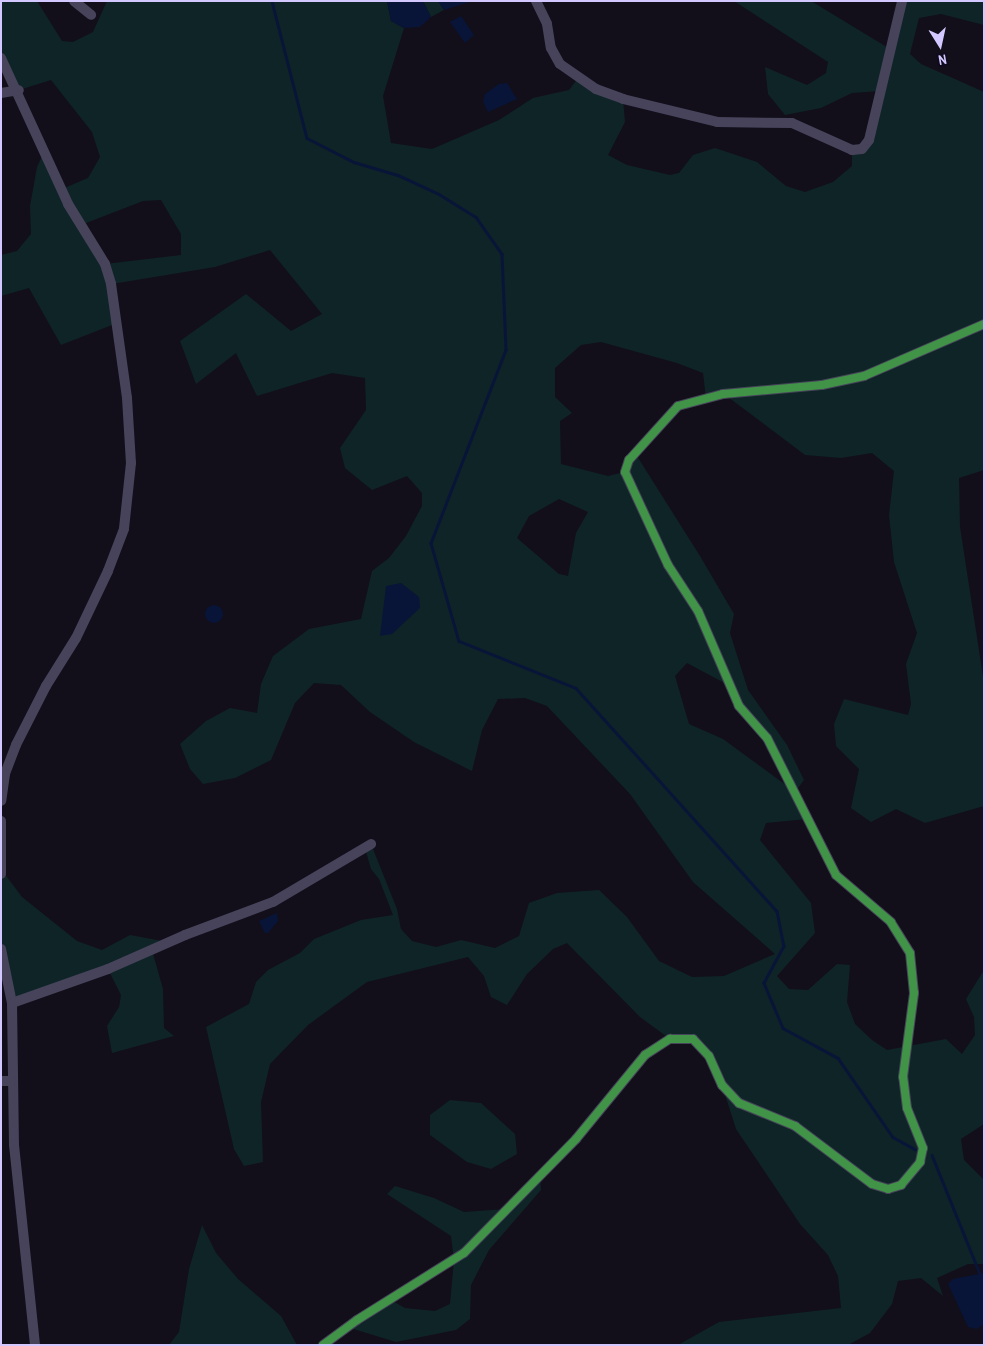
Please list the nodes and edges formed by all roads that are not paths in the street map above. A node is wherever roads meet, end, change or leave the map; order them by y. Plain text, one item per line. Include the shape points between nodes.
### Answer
1 (74, 1) edge
2 (536, 1) edge
3 (902, 1) edge
4 (91, 15) dead end
5 (1, 58) edge
6 (19, 90) junction
7 (1, 93) edge
8 (984, 324) edge
9 (1, 801) edge
10 (1, 821) edge
11 (371, 844) dead end
12 (1, 874) edge
13 (1, 949) edge
14 (12, 1003) junction
15 (6, 1081) edge
16 (35, 1345) edge
17 (323, 1345) edge

1 - 4 street
2 - 3 street via 547,24 551,48 560,64 596,88 623,100 717,122 792,123 852,150 862,149 869,140
5 - 6 street
6 - 7 street
6 - 9 street via 68,204 105,264 111,284 127,398 131,463 124,530 76,638 46,686 16,745 5,774
8 - 17 street via 864,376 822,385 724,394 678,406 629,460 625,472 668,565 698,611 739,706 767,738 836,874 891,922 910,954 914,993 903,1077 907,1108 924,1153 920,1162 901,1186 888,1189 872,1184 795,1126 739,1103 722,1084 709,1056 693,1039 670,1039 645,1055 576,1139 464,1253 356,1320
10 - 12 street
11 - 14 street via 274,902 185,935 108,969
13 - 14 street
14 - 15 street
15 - 16 street

